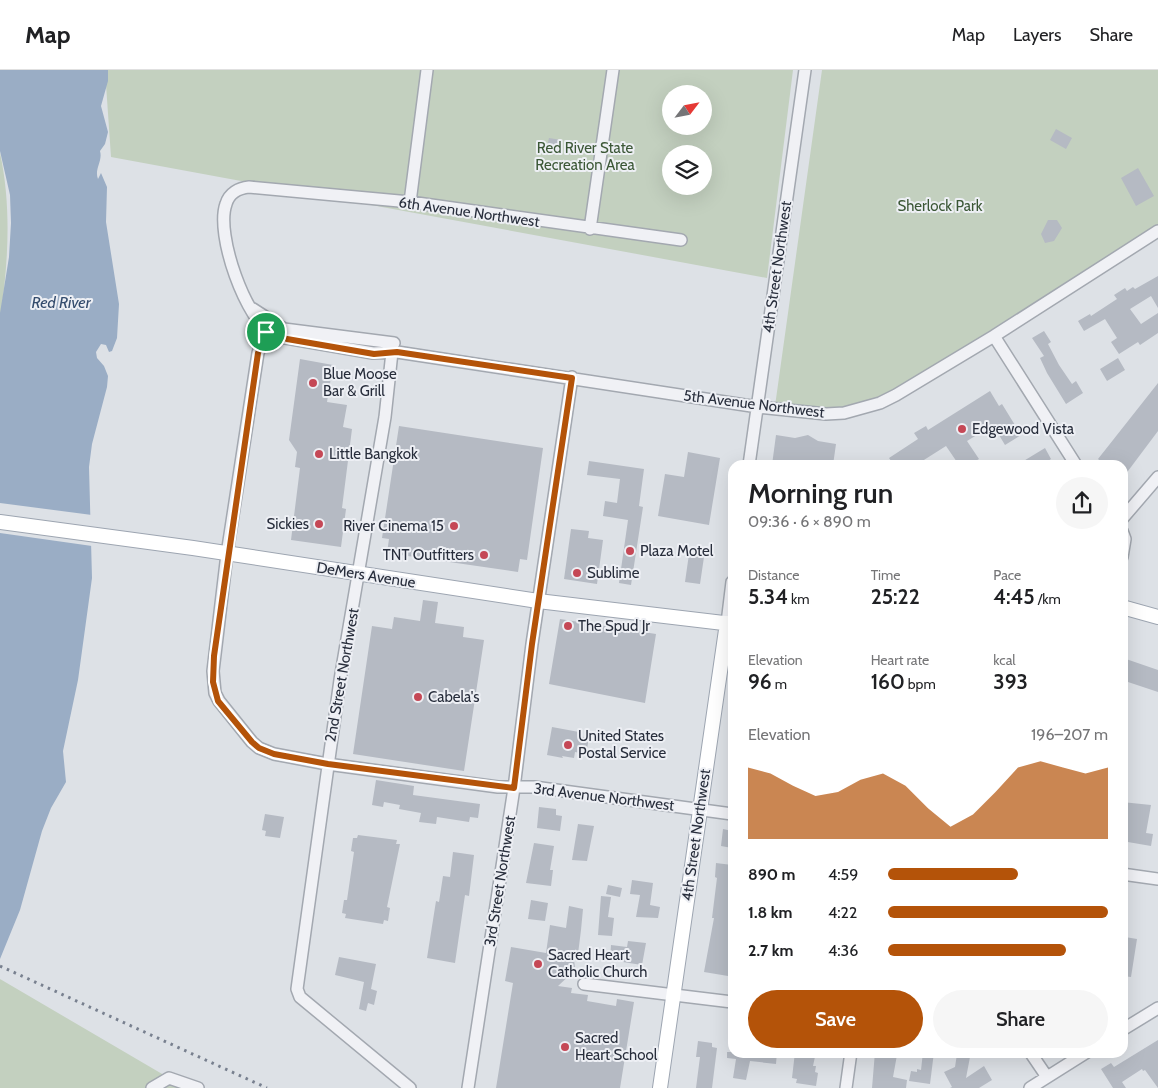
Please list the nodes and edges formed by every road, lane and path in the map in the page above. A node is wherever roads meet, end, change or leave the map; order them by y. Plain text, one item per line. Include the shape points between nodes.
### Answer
1 (427, 70) edge
2 (613, 70) edge
3 (805, 70) edge
4 (410, 202) junction
5 (590, 229) junction
6 (1158, 232) edge
7 (682, 240) dead end
8 (248, 304) junction
9 (266, 332) junction
10 (994, 336) junction
11 (393, 347) junction
12 (572, 378) junction
13 (758, 407) junction
14 (750, 460) edge
15 (1073, 460) edge
16 (1158, 477) edge
17 (1128, 512) edge
18 (0, 522) edge
19 (227, 554) junction
20 (360, 574) junction
21 (538, 601) junction
22 (1128, 609) edge
23 (1158, 617) edge
24 (728, 624) edge
25 (728, 636) edge
26 (328, 764) junction
27 (514, 788) junction
28 (700, 810) junction
29 (728, 814) edge
30 (1128, 875) edge
31 (1158, 879) edge
32 (584, 984) dead end
33 (672, 993) junction
34 (728, 1001) edge
35 (1158, 1008) edge
36 (1128, 1026) edge
37 (851, 1058) edge
38 (1034, 1058) edge
39 (1077, 1058) edge
40 (1047, 1077) junction
41 (152, 1088) edge
42 (198, 1088) edge
43 (410, 1088) edge
44 (468, 1088) edge
45 (660, 1088) edge
46 (846, 1088) edge
47 (1030, 1088) edge

1 - 4 street
2 - 5 street
3 - 13 street, 4th Street Northwest
4 - 5 street, 6th Avenue Northwest
4 - 8 street, 6th Avenue Northwest via 256,188 243,188 231,195 224,214 230,257
5 - 7 street, 6th Avenue Northwest
6 - 10 street, 5th Avenue Northwest
8 - 9 street
8 - 11 street via 284,329
9 - 11 street via 287,339 374,354
9 - 19 street, 3rd Avenue Northwest via 258,353
10 - 13 street, 5th Avenue Northwest via 896,395 864,409 826,414
10 - 15 street
11 - 12 street, 5th Avenue Northwest
11 - 20 street, 2nd Street Northwest via 386,417
12 - 13 street, 5th Avenue Northwest
12 - 21 street, 3rd Street Northwest
13 - 14 street, 4th Street Northwest
16 - 17 street
18 - 19 main road, DeMers Avenue
19 - 20 main road, DeMers Avenue
19 - 26 street, 3rd Avenue Northwest via 213,671 218,701 259,748
20 - 21 main road, DeMers Avenue
20 - 26 street, 2nd Street Northwest
21 - 24 main road, DeMers Avenue
21 - 27 street, 3rd Street Northwest
22 - 23 main road
25 - 28 main road, 4th Street Northwest
26 - 27 street, 3rd Avenue Northwest
26 - 43 street, 2nd Street Northwest via 297,989 300,997
27 - 28 street, 3rd Avenue Northwest via 534,787
27 - 44 street, 3rd Street Northwest
28 - 29 street, 3rd Avenue Northwest
28 - 33 main road, 4th Street Northwest
30 - 31 street
32 - 33 street
33 - 34 street
33 - 45 main road, 4th Street Northwest
35 - 36 street
37 - 46 street
38 - 40 street
39 - 40 street
40 - 47 street
41 - 42 street via 174,1078

